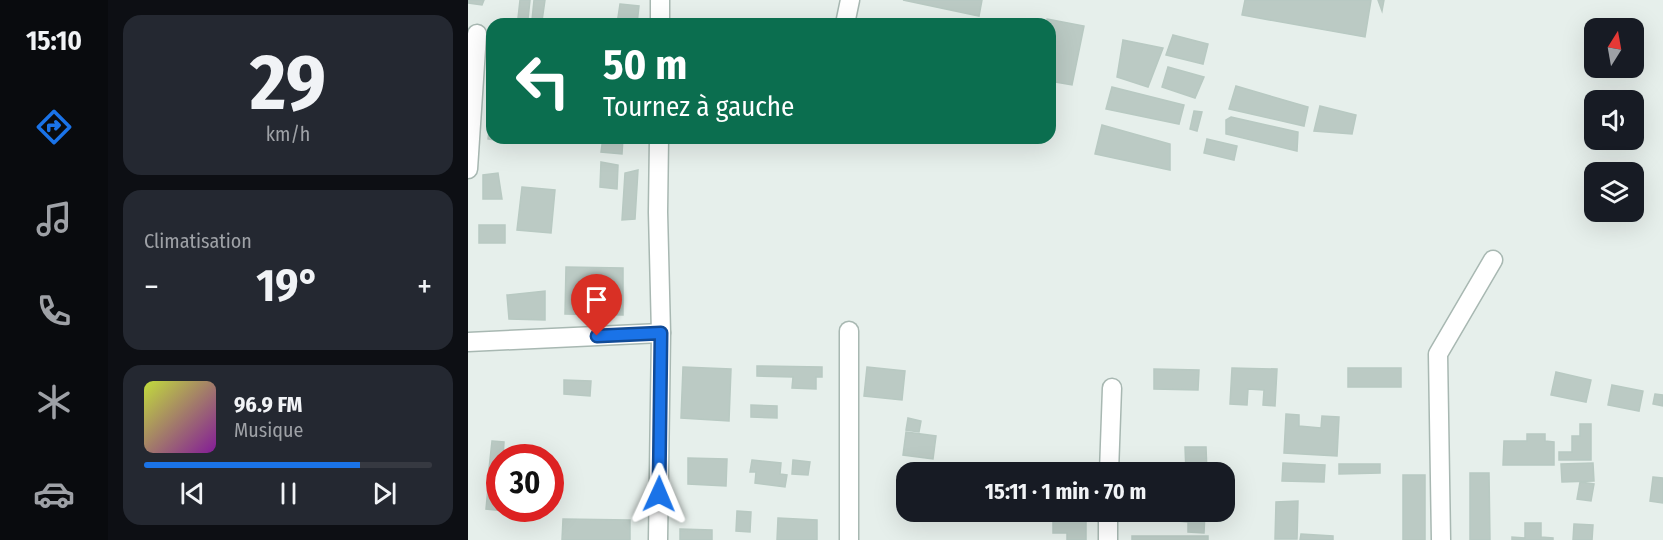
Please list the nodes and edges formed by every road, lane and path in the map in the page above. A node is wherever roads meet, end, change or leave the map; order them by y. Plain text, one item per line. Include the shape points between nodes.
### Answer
1 (660, 0) edge
2 (850, 0) edge
3 (660, 18) edge
4 (846, 18) edge
5 (479, 35) edge
6 (659, 144) edge
7 (468, 169) edge
8 (1493, 260) dead end
9 (849, 331) dead end
10 (661, 333) junction
11 (468, 342) edge
12 (1112, 388) dead end
13 (1110, 462) edge
14 (1108, 522) edge
15 (658, 540) edge
16 (849, 540) edge
17 (1108, 540) edge
18 (1441, 540) edge

1 - 3 street
2 - 4 street
5 - 7 street
6 - 10 street
8 - 18 street via 1438,354
9 - 16 street
10 - 11 street
10 - 15 street
12 - 13 street
14 - 17 street

